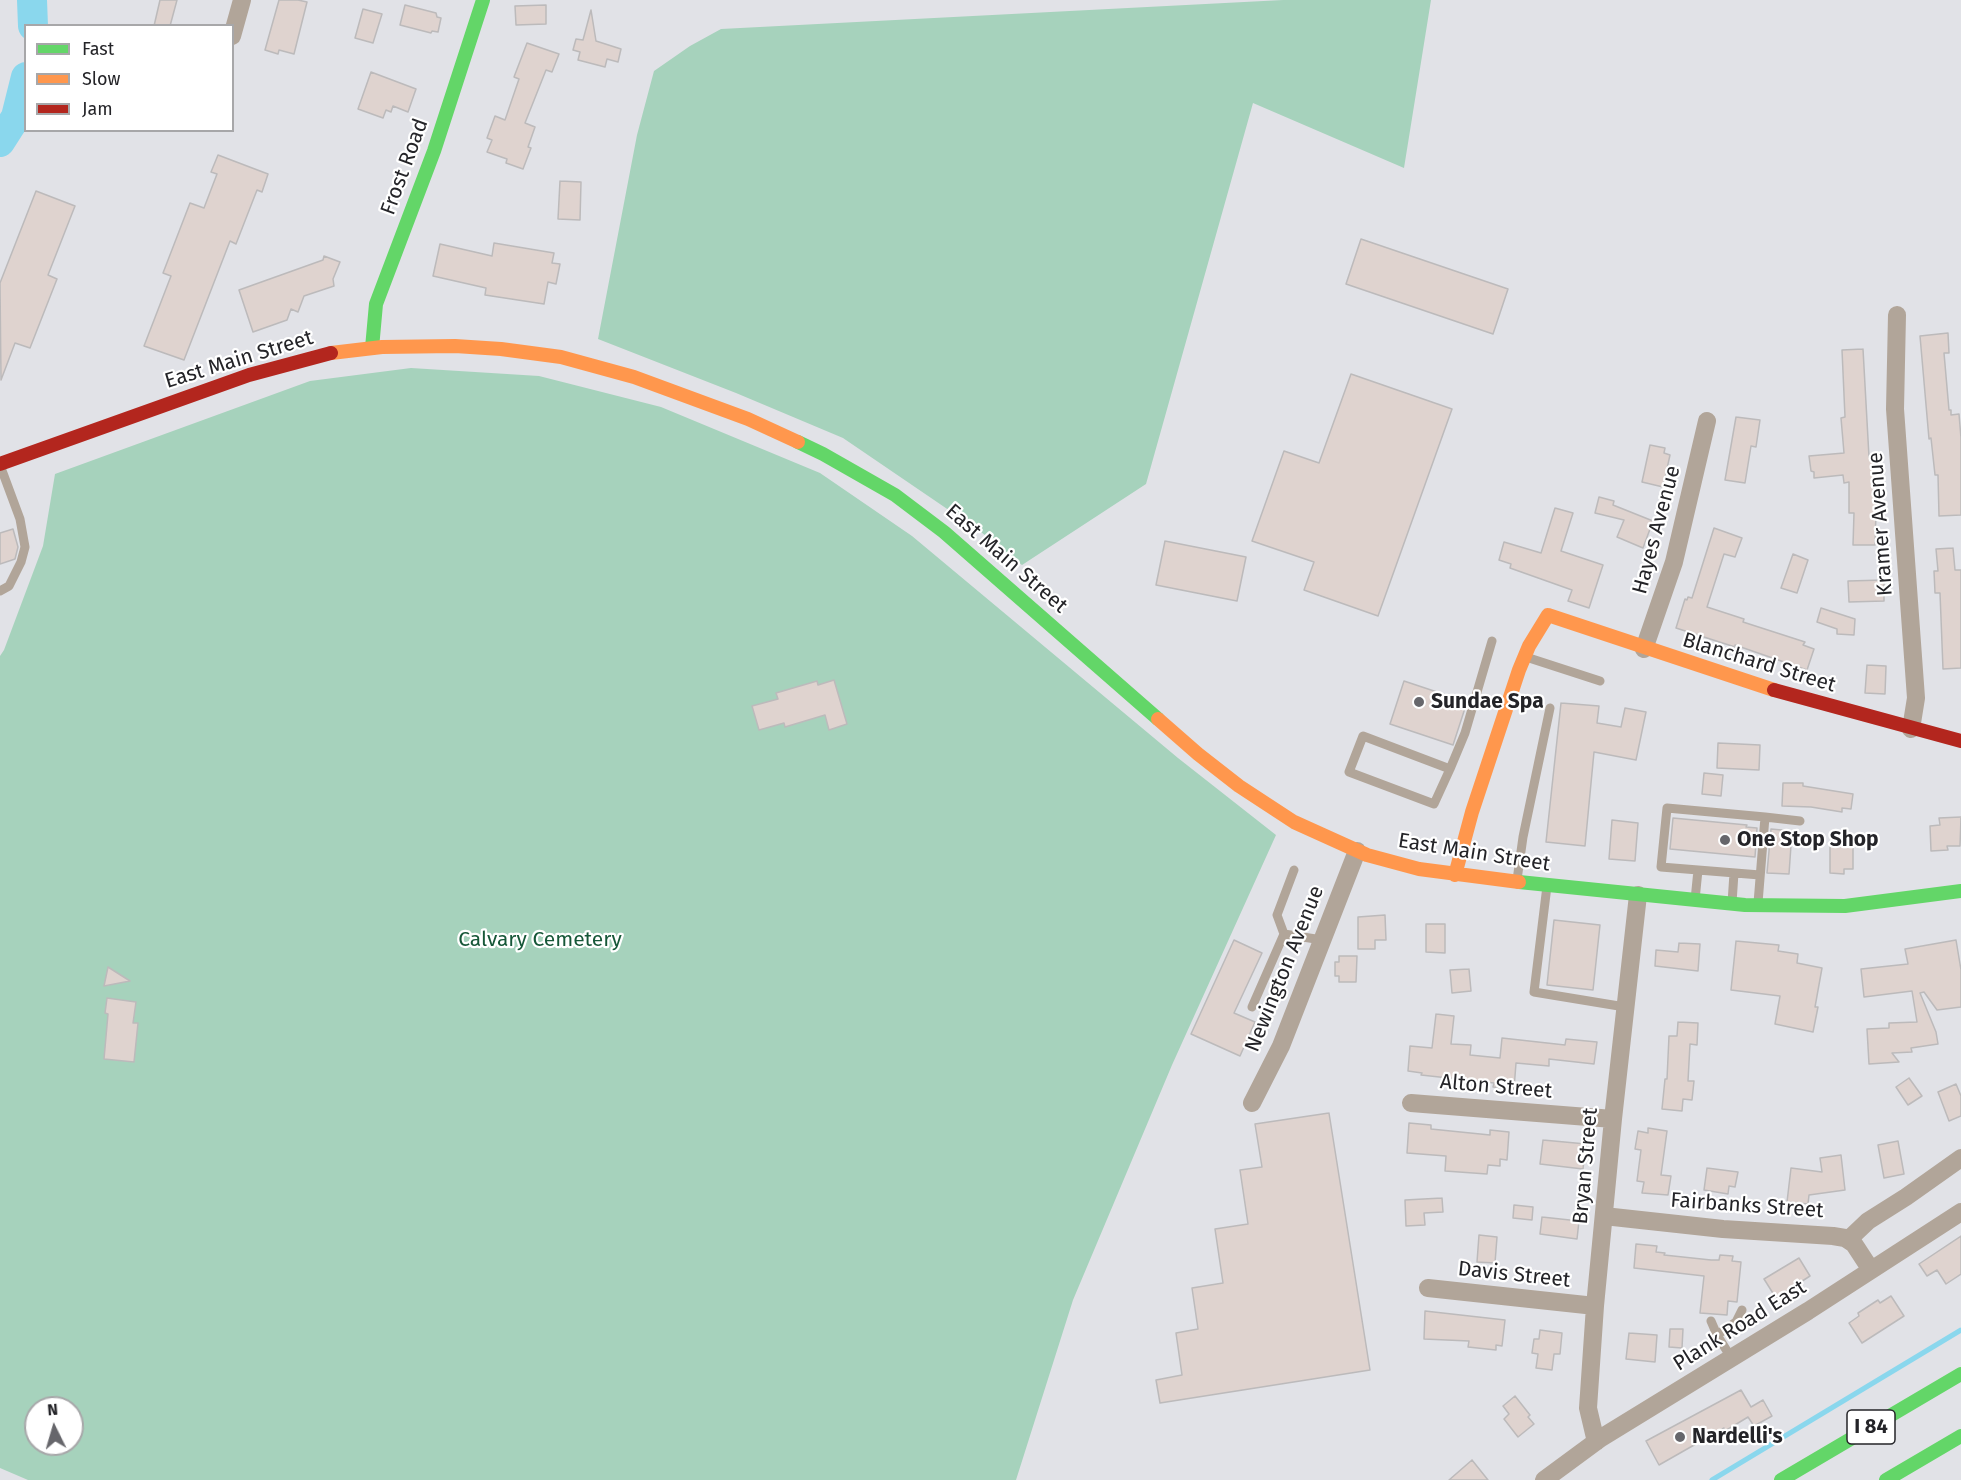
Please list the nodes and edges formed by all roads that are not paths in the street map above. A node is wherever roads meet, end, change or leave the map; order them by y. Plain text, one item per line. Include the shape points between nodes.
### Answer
1 (242, 0) edge
2 (483, 0) edge
3 (234, 29) edge
4 (1897, 315) dead end
5 (372, 348) junction
6 (1707, 421) dead end
7 (0, 465) edge
8 (0, 591) edge
9 (1492, 641) dead end
10 (1644, 649) junction
11 (1524, 657) junction
12 (1600, 681) dead end
13 (1550, 708) dead end
14 (1911, 729) junction
15 (1961, 741) edge
16 (1450, 769) junction
17 (1765, 817) junction
18 (1800, 820) dead end
19 (1357, 851) junction
20 (1294, 870) dead end
21 (1698, 870) junction
22 (1734, 873) junction
23 (1455, 875) junction
24 (1760, 875) junction
25 (1517, 883) junction
26 (1547, 886) junction
27 (1961, 891) edge
28 (1638, 895) junction
29 (1695, 901) junction
30 (1732, 904) junction
31 (1758, 906) junction
32 (1284, 934) junction
33 (1322, 940) junction
34 (1252, 1007) dead end
35 (1625, 1007) junction
36 (1252, 1103) dead end
37 (1411, 1103) dead end
38 (1613, 1119) junction
39 (1961, 1158) edge
40 (1961, 1212) edge
41 (1604, 1216) junction
42 (1848, 1240) junction
43 (1871, 1270) junction
44 (1428, 1288) dead end
45 (1595, 1306) junction
46 (1742, 1310) dead end
47 (1711, 1321) dead end
48 (1717, 1335) junction
49 (1732, 1359) junction
50 (1961, 1374) edge
51 (1961, 1436) edge
52 (1596, 1442) junction
53 (1544, 1480) edge
54 (1781, 1480) edge
55 (1886, 1480) edge

1 - 3 street
2 - 5 main road, Frost Road via 437,142 376,304
4 - 14 street, Kramer Avenue via 1895,409 1916,698
5 - 7 main road, East Main Street via 308,358 249,375
5 - 19 main road, East Main Street via 480,347 579,361 696,399 823,454 895,495 944,532 1239,786 1294,822
6 - 10 street, Hayes Avenue via 1674,562
7 - 8 lane via 20,519 25,547 9,586
9 - 16 lane via 1465,733
10 - 11 main road, Blanchard Street via 1548,615
10 - 14 main road, Blanchard Street via 1758,687
11 - 12 lane
11 - 23 main road
13 - 25 lane
14 - 15 main road, Blanchard Street
16 - 16 lane via 1363,736 1349,772 1434,804
17 - 18 lane
17 - 21 lane via 1667,808 1662,867
17 - 24 lane
19 - 23 main road, East Main Street
19 - 33 street, Newington Avenue
20 - 32 lane via 1277,915
21 - 22 lane
21 - 29 lane
22 - 24 lane
22 - 30 lane
23 - 25 main road, East Main Street
24 - 31 lane
25 - 26 main road, East Main Street
26 - 28 main road, East Main Street
26 - 35 lane via 1534,992
27 - 31 main road, East Main Street via 1845,906
28 - 29 main road, East Main Street
28 - 35 street, Bryan Street
29 - 30 main road, East Main Street
30 - 31 main road, East Main Street
32 - 33 lane
32 - 34 lane
33 - 36 street, Newington Avenue via 1281,1046
35 - 38 street, Bryan Street
37 - 38 street, Alton Street
38 - 41 street, Bryan Street
39 - 42 street via 1868,1221
40 - 43 street, Plank Road East
41 - 42 street, Fairbanks Street
41 - 45 street, Bryan Street
42 - 43 street, Fairbanks Street
43 - 49 street, Plank Road East
44 - 45 street, Davis Street
45 - 52 street, Bryan Street via 1588,1408
46 - 48 lane via 1736,1322
47 - 48 lane
48 - 49 lane
49 - 52 street, Plank Road East
50 - 54 main road, I 84
51 - 55 main road, I 84
52 - 53 street, Plank Road East

